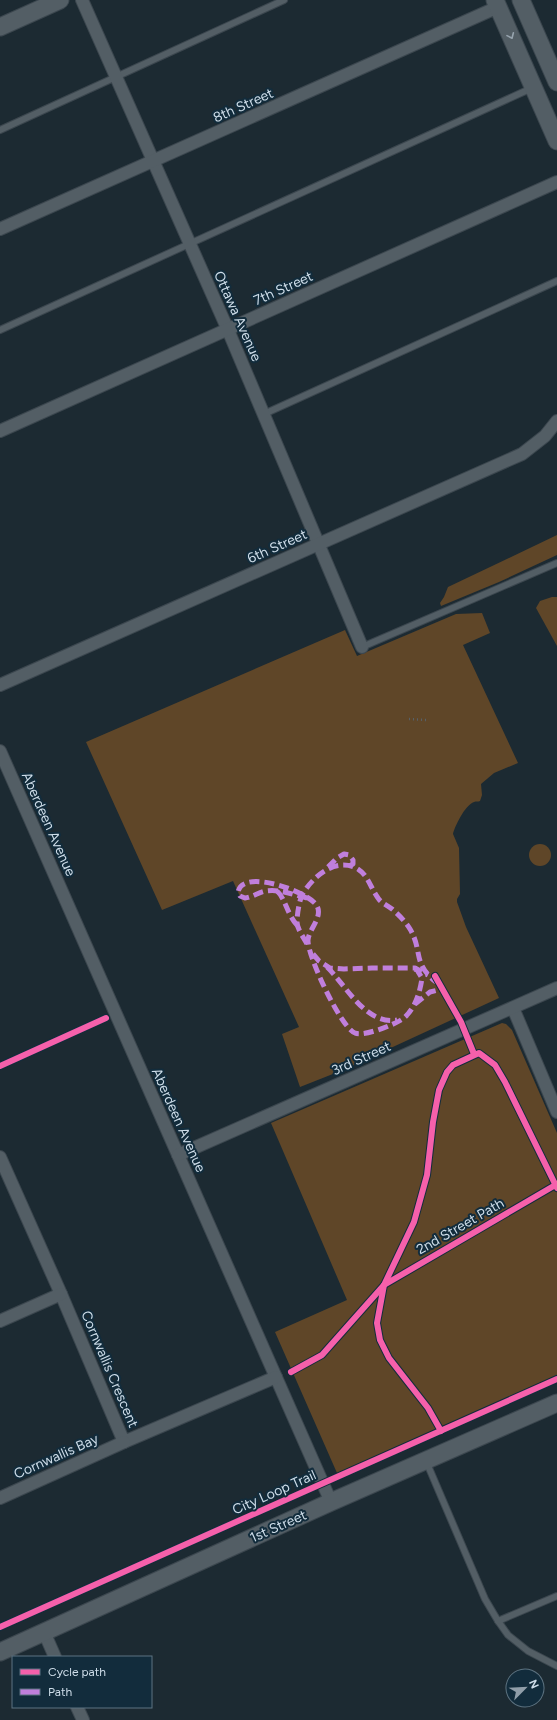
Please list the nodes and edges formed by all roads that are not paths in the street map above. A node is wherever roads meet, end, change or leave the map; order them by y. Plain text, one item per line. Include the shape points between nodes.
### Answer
1 (60, 0) edge
2 (82, 0) edge
3 (284, 0) edge
4 (521, 0) edge
5 (497, 3) edge
6 (0, 27) edge
7 (116, 78) junction
8 (557, 81) edge
9 (534, 87) junction
10 (0, 130) edge
11 (557, 141) edge
12 (153, 161) junction
13 (557, 182) edge
14 (0, 229) edge
15 (190, 244) junction
16 (557, 281) edge
17 (0, 330) edge
18 (228, 330) junction
19 (264, 414) junction
20 (557, 421) edge
21 (0, 431) edge
22 (319, 544) junction
23 (557, 563) edge
24 (362, 647) joint
25 (0, 685) edge
26 (0, 750) edge
27 (557, 988) edge
28 (513, 1008) junction
29 (557, 1112) edge
30 (178, 1155) junction
31 (0, 1157) edge
32 (61, 1294) junction
33 (0, 1321) edge
34 (276, 1377) junction
35 (557, 1403) edge
36 (124, 1442) junction
37 (426, 1461) junction
38 (0, 1498) edge
39 (331, 1502) junction
40 (557, 1596) edge
41 (498, 1621) junction
42 (44, 1632) junction
43 (0, 1652) edge
44 (55, 1656) edge
45 (557, 1666) edge
46 (77, 1708) edge
47 (83, 1720) edge

1 - 6 street
2 - 7 street, Ottawa Avenue
3 - 7 lane
4 - 8 street
5 -> 9 street
5 - 12 street, 8th Street
7 - 10 lane
7 - 12 street, Ottawa Avenue
9 - 11 street
9 - 15 lane
12 - 14 street, 8th Street
12 - 15 street, Ottawa Avenue
13 - 18 street, 7th Street
15 - 17 lane
15 - 18 street, Ottawa Avenue
16 - 19 lane
18 - 19 street, Ottawa Avenue
18 - 21 street, 7th Street
19 - 22 street, Ottawa Avenue
20 - 22 street, 6th Street via 545,436 522,454
22 - 24 street, Ottawa Avenue
22 - 25 street, 6th Street
23 - 24 lane
26 - 30 street, Aberdeen Avenue
27 - 28 street, 3rd Street
28 - 29 street via 550,1090
28 - 30 street, 3rd Street
30 - 34 street, Aberdeen Avenue
31 - 32 street, Cornwallis Crescent
32 - 33 street
32 - 36 street, Cornwallis Crescent
34 - 36 street, Cornwallis Crescent
34 - 39 street, Aberdeen Avenue
35 - 37 street, 1st Street
36 - 38 street, Cornwallis Bay
37 - 39 street, 1st Street
37 - 41 lane via 485,1599
39 - 42 street, 1st Street
40 - 41 lane
41 - 45 lane via 508,1635
42 - 43 street, 1st Street
42 - 44 street
46 - 47 street

